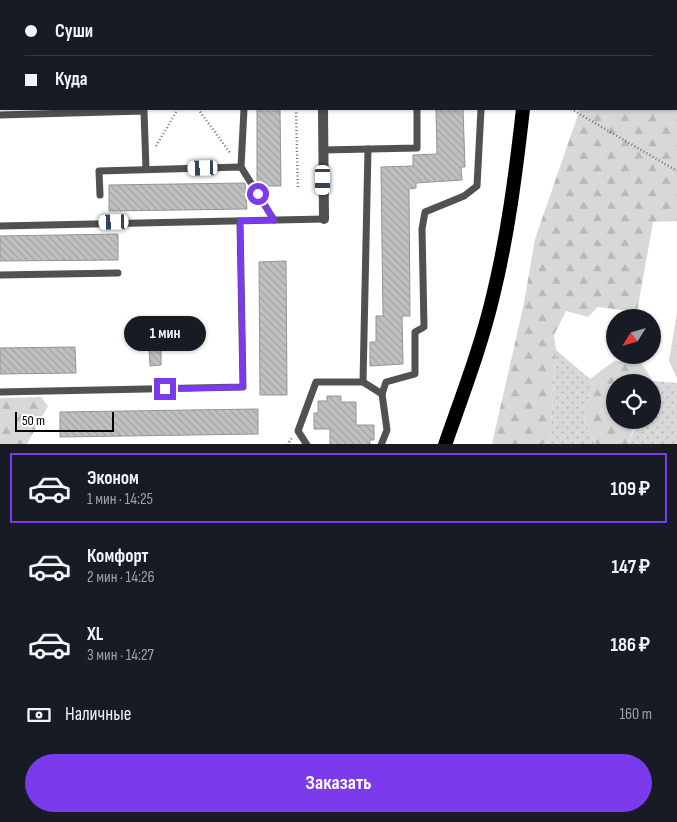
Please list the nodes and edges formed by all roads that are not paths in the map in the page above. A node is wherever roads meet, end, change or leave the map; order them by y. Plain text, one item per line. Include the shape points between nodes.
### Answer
1 (244, 110) edge
2 (323, 110) edge
3 (417, 110) edge
4 (481, 110) edge
5 (523, 110) edge
6 (0, 115) edge
7 (368, 149) junction
8 (323, 150) junction
9 (146, 166) junction
10 (241, 167) junction
11 (100, 194) dead end
12 (324, 219) joint
13 (274, 220) junction
14 (240, 221) junction
15 (0, 226) edge
16 (118, 272) dead end
17 (0, 275) edge
18 (363, 382) junction
19 (0, 392) edge
20 (382, 394) junction
21 (307, 444) edge
22 (381, 444) edge
23 (446, 444) edge

1 - 10 lane
2 - 8 street
3 - 7 lane via 416,148
4 - 20 lane via 477,186 464,196 424,212 424,327 415,332 415,374 386,382
5 - 23 highway via 494,295
6 - 9 lane via 144,111
7 - 8 lane
7 - 18 lane
8 - 12 street
9 - 10 lane
9 - 11 lane via 99,171
10 - 13 lane
12 - 13 lane
13 - 14 lane
14 - 15 lane
14 - 19 lane via 243,387
16 - 17 lane
18 - 20 lane
18 - 21 lane via 316,382 298,432
20 - 22 lane via 387,430

